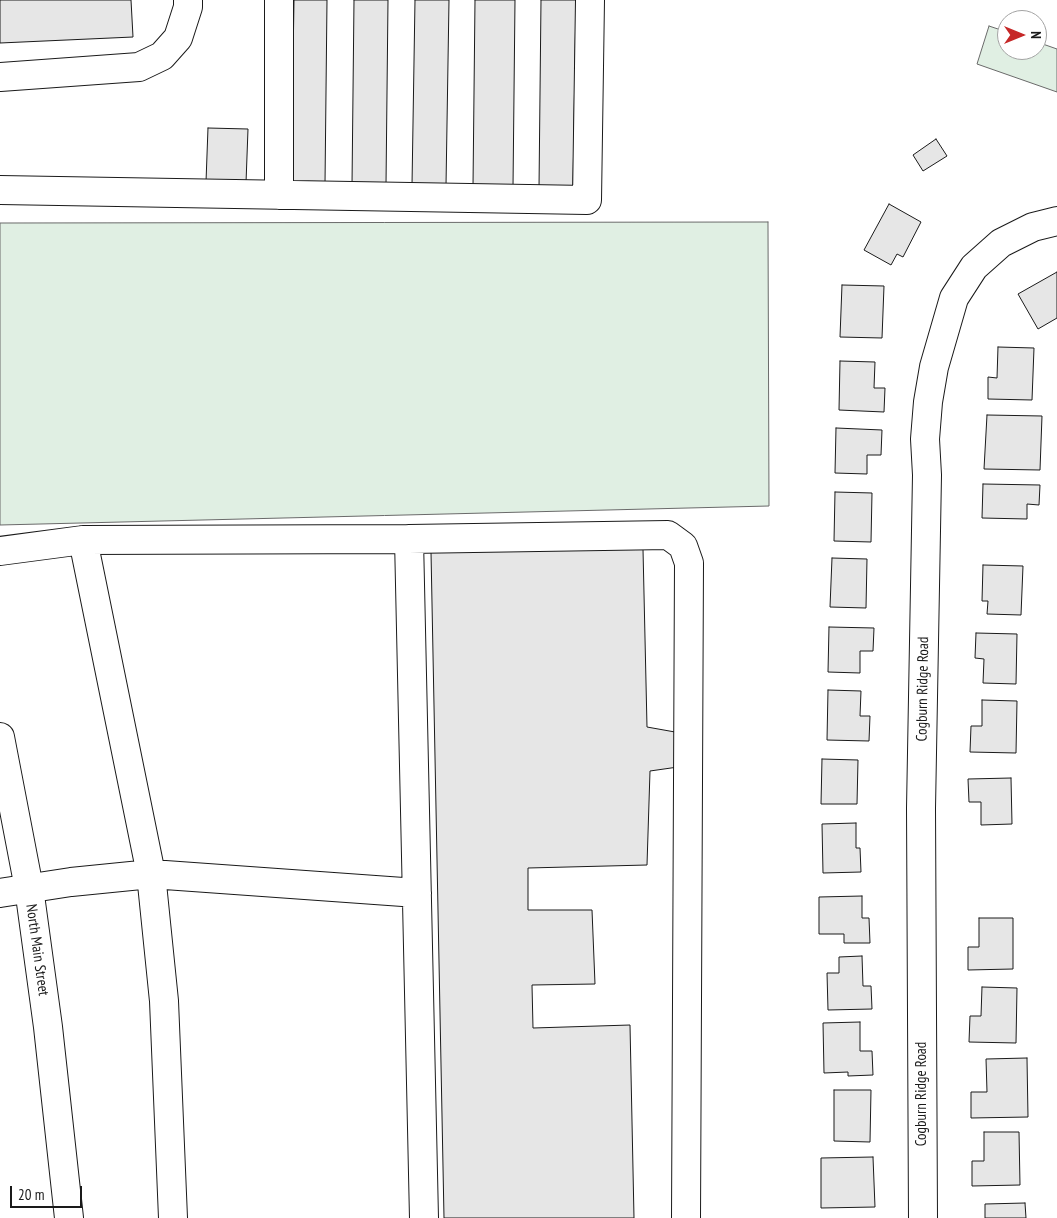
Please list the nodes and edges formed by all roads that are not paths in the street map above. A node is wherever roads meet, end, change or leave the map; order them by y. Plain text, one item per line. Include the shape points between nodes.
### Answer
1 (188, 0) edge
2 (279, 0) edge
3 (590, 0) edge
4 (0, 77) edge
5 (0, 190) edge
6 (279, 195) junction
7 (1057, 220) edge
8 (409, 539) junction
9 (83, 540) junction
10 (0, 551) edge
11 (0, 737) edge
12 (151, 874) junction
13 (29, 888) junction
14 (0, 893) edge
15 (418, 893) junction
16 (64, 1166) junction
17 (62, 1218) edge
18 (69, 1218) edge
19 (173, 1218) edge
20 (424, 1218) edge
21 (686, 1218) edge
22 (923, 1218) edge

1 - 4 street via 178,38 162,56 139,67
2 - 6 street
3 - 6 street via 586,200
5 - 6 street
7 - 22 street, Cogburn Ridge Road via 1033,227 1001,243 974,267 954,298 934,367 928,402 921,808
8 - 9 street
8 - 15 street
8 - 21 street via 668,535 683,546 688,563
9 - 10 street
9 - 12 street
11 - 13 street, North Main Street
12 - 13 street
12 - 15 street
12 - 19 street via 164,1000
13 - 14 street
13 - 16 street, North Main Street
15 - 20 street
16 - 17 street, North Main Street
16 - 18 street, North Main Street

